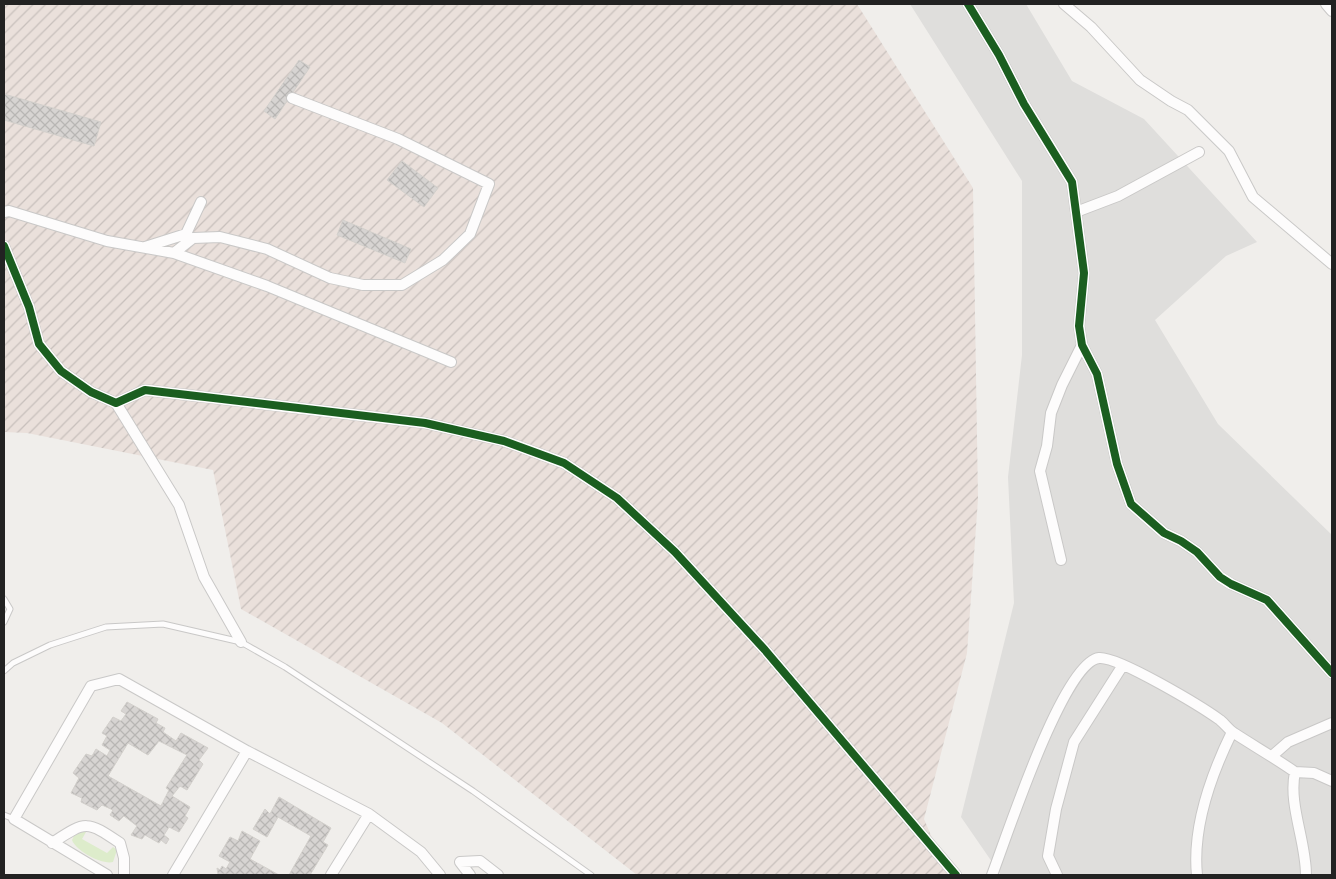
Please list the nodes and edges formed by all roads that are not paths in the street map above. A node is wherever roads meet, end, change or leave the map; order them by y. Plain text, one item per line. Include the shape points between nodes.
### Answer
1 (968, 4) edge
2 (1064, 4) edge
3 (1326, 4) edge
4 (1332, 11) edge
5 (292, 98) dead end
6 (1198, 152) dead end
7 (202, 202) dead end
8 (4, 212) edge
9 (1076, 212) junction
10 (4, 246) edge
11 (144, 248) junction
12 (174, 253) junction
13 (1332, 264) edge
14 (1082, 345) junction
15 (451, 362) dead end
16 (116, 403) junction
17 (1061, 560) dead end
18 (4, 599) edge
19 (4, 622) edge
20 (241, 642) junction
21 (1123, 665) junction
22 (4, 671) edge
23 (1332, 673) edge
24 (1332, 723) edge
25 (1232, 732) junction
26 (247, 751) junction
27 (1272, 756) junction
28 (1295, 772) junction
29 (1332, 781) edge
30 (369, 814) junction
31 (9, 817) edge
32 (52, 842) junction
33 (107, 875) edge
34 (124, 875) edge
35 (173, 875) edge
36 (331, 875) edge
37 (440, 875) edge
38 (470, 875) edge
39 (498, 875) edge
40 (591, 875) edge
41 (956, 875) edge
42 (992, 875) edge
43 (1057, 875) edge
44 (1197, 875) edge
45 (1306, 875) edge

1 - 9 street via 1024,104 1065,168 1076,194
2 - 13 street via 1140,80 1188,110 1229,151 1253,197
3 - 4 street
5 - 12 street via 398,139 489,184 470,234 443,260 402,285 363,285 330,278 267,249 220,237 193,238
6 - 9 street via 1118,196
7 - 11 street via 186,234
8 - 11 street
9 - 14 street via 1084,274 1079,326
10 - 16 street via 29,308 38,344 61,371 92,392
11 - 12 street
12 - 15 street via 267,286
14 - 17 street via 1052,413 1040,471
14 - 23 street via 1097,374 1117,464 1131,504 1164,533 1197,552 1231,584 1267,600
16 - 20 street via 179,505 204,577
16 - 41 street via 145,390 416,422 504,441 564,463 617,498 675,552 765,650
18 - 19 lane via 10,609
20 - 22 lane via 163,624 106,627 50,645 13,663
20 - 40 lane via 285,666 473,791
21 - 25 street via 1221,721
21 - 42 street via 1101,658 1091,660 1068,688 1056,710
21 - 43 street via 1074,742 1056,809 1048,856
24 - 27 street via 1288,742
25 - 27 street
25 - 44 street via 1216,765 1204,802
26 - 30 street
26 - 31 street via 119,679 91,686
26 - 35 street
27 - 28 street
28 - 29 street via 1314,773
28 - 45 street via 1292,783 1304,842
30 - 36 street
30 - 37 street via 421,852
31 - 32 street
32 - 33 street
32 - 34 street via 78,826 94,826 120,843
38 - 39 street via 460,862 480,861

